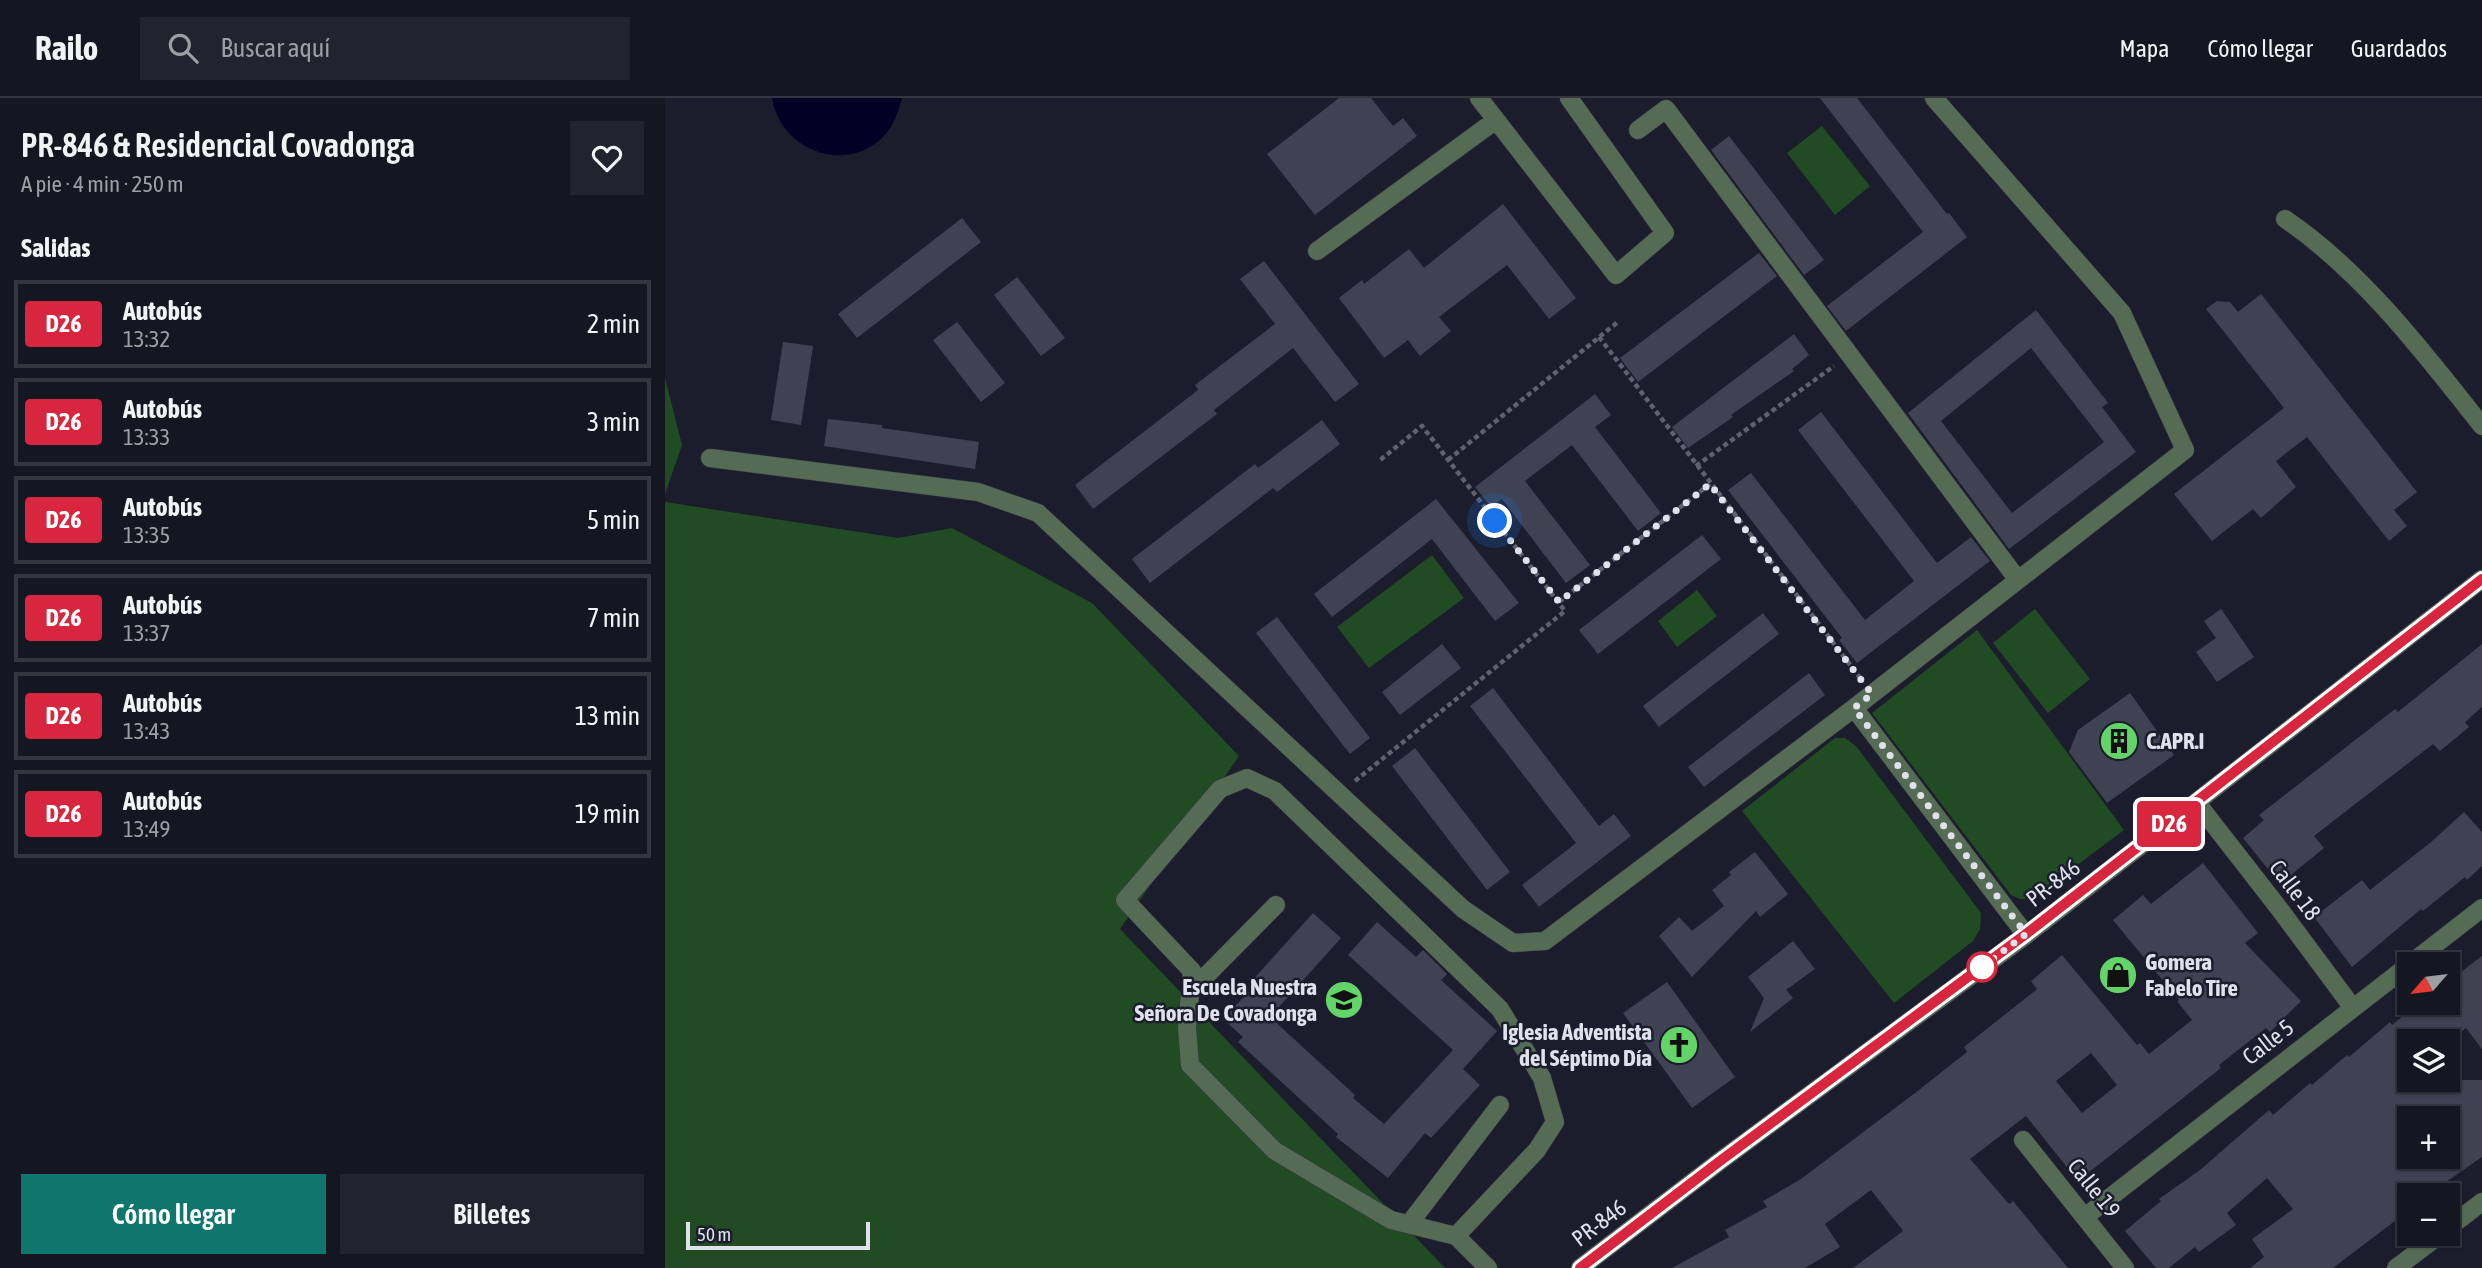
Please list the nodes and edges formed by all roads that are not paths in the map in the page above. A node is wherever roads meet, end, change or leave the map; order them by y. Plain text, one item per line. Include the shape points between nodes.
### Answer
1 (1479, 98) edge
2 (1569, 98) edge
3 (1934, 98) edge
4 (1496, 120) junction
5 (1638, 130) dead end
6 (2285, 219) dead end
7 (1317, 251) dead end
8 (2482, 426) edge
9 (710, 458) dead end
10 (2482, 579) edge
11 (2018, 580) junction
12 (1854, 708) junction
13 (2197, 803) junction
14 (1276, 905) dead end
15 (2482, 908) edge
16 (2026, 934) junction
17 (1190, 992) junction
18 (2353, 1009) junction
19 (1500, 1105) dead end
20 (2023, 1140) dead end
21 (2482, 1202) edge
22 (2086, 1216) junction
23 (2460, 1219) edge
24 (1409, 1224) junction
25 (1455, 1236) junction
26 (2425, 1246) edge
27 (1488, 1268) edge
28 (1580, 1268) edge
29 (2125, 1268) edge
30 (2396, 1268) edge

1 - 4 street
2 - 4 street via 1665,233 1616,275
3 - 11 street via 2122,313 2185,450
4 - 7 street
5 - 11 street via 1665,109
6 - 8 street via 2362,284
9 - 12 street via 978,492 1038,513 1463,909 1513,943 1545,941
10 - 13 street, PR-846 / PR-846
11 - 12 street
12 - 16 street
13 - 16 street, PR-846 / PR-846
13 - 18 street, Calle 18
14 - 17 street
15 - 18 street, Calle 5
16 - 28 street, PR-846 / PR-846
17 - 24 street via 1190,1065 1276,1151 1391,1220
17 - 25 street via 1192,971 1125,900 1220,789 1247,778 1275,791 1500,1009 1542,1078 1555,1122 1538,1150
18 - 22 street, Calle 5
19 - 24 street
20 - 22 street, Calle 19
21 - 23 street
22 - 29 street, Calle 19
24 - 25 street
25 - 27 street
26 - 30 street

